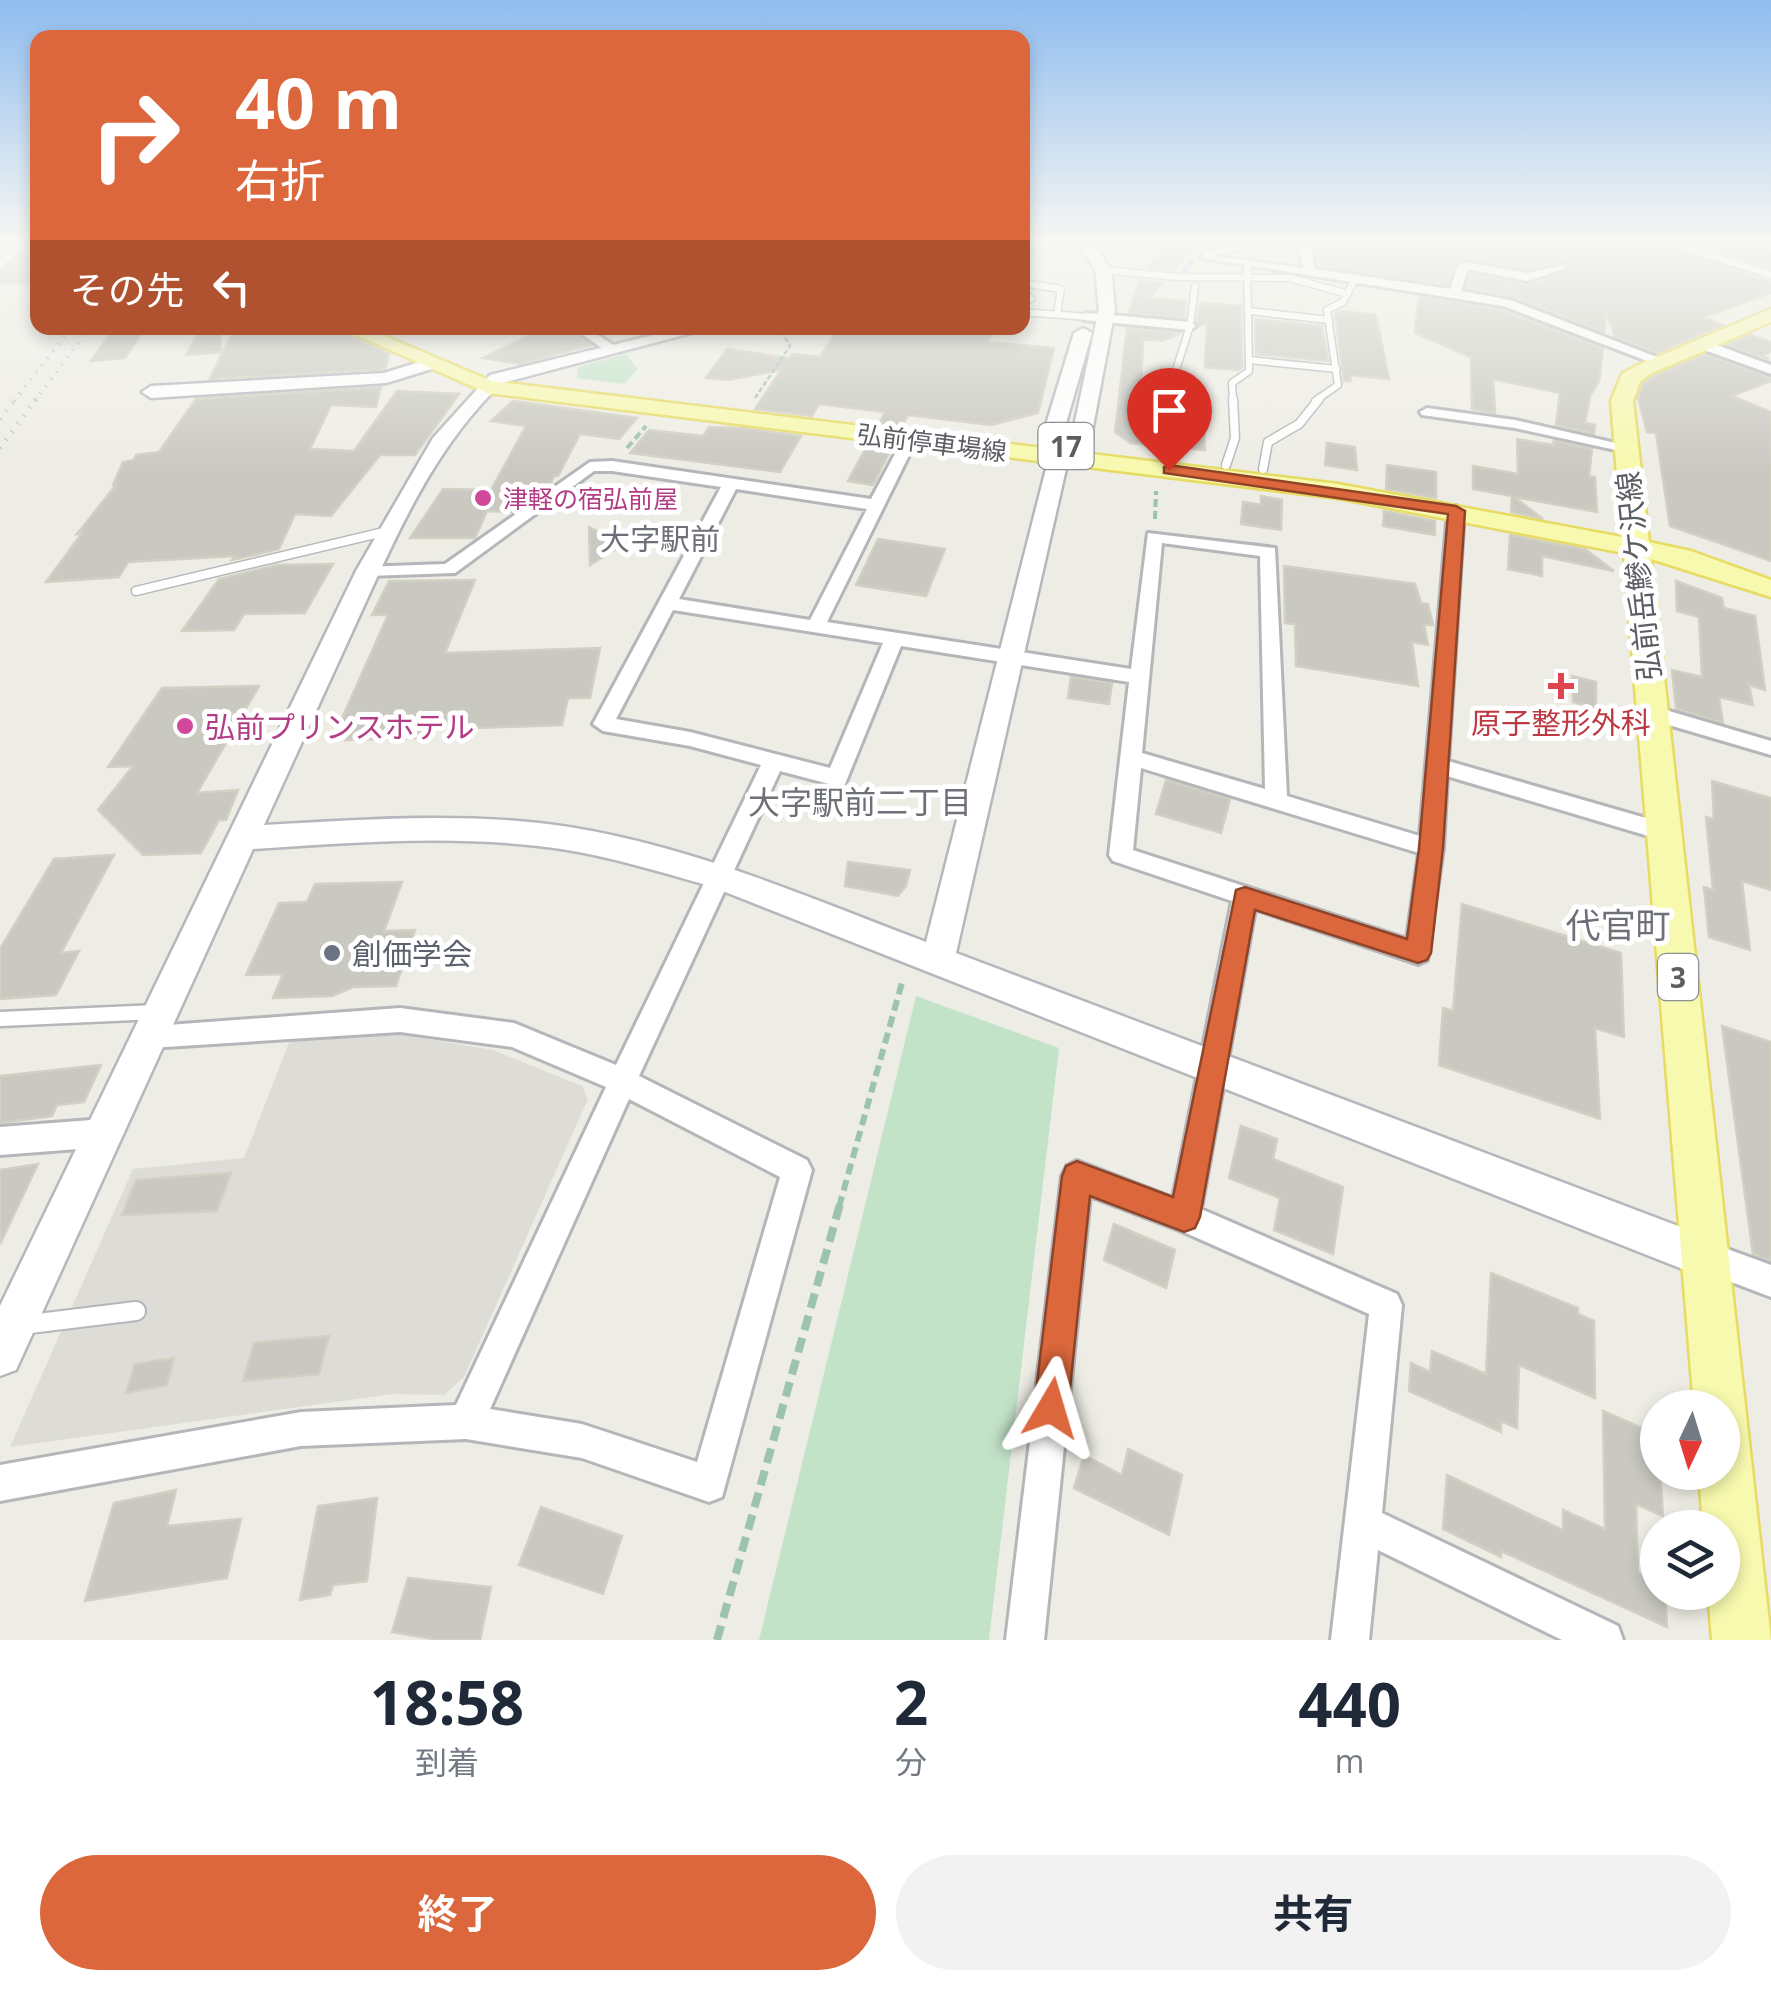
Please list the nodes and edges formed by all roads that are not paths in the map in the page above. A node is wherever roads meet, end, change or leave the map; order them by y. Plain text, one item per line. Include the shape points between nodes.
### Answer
1 (1097, 317) joint
2 (1103, 318) edge
3 (1191, 318) edge
4 (1249, 318) edge
5 (1307, 318) edge
6 (1543, 318) edge
7 (1765, 318) edge
8 (1329, 320) joint
9 (1190, 326) junction
10 (366, 335) edge
11 (397, 335) edge
12 (590, 335) edge
13 (673, 335) edge
14 (1701, 344) junction
15 (614, 350) junction
16 (1249, 360) junction
17 (1660, 361) junction
18 (429, 364) junction
19 (1337, 369) junction
20 (1771, 370) edge
21 (1175, 373) dead end
22 (491, 383) junction
23 (152, 392) dead end
24 (1426, 412) dead end
25 (910, 439) junction
26 (1624, 447) junction
27 (1063, 450) junction
28 (1226, 465) junction
29 (1263, 469) junction
30 (732, 484) junction
31 (876, 505) junction
32 (1456, 511) junction
33 (388, 531) junction
34 (1634, 541) junction
35 (368, 571) junction
36 (1771, 576) edge
37 (1771, 589) edge
38 (136, 590) dead end
39 (667, 604) junction
40 (816, 627) junction
41 (894, 639) junction
42 (1014, 658) junction
43 (1139, 677) junction
44 (1652, 713) junction
45 (1771, 748) edge
46 (1132, 757) junction
47 (775, 760) junction
48 (1438, 766) junction
49 (1276, 798) junction
50 (1662, 830) junction
51 (242, 838) junction
52 (1431, 848) junction
53 (717, 876) junction
54 (1245, 896) junction
55 (938, 959) junction
56 (0, 1019) edge
57 (155, 1024) junction
58 (1216, 1066) junction
59 (624, 1082) junction
60 (104, 1133) junction
61 (0, 1140) edge
62 (1184, 1217) junction
63 (1708, 1258) junction
64 (1771, 1281) edge
65 (136, 1311) dead end
66 (7, 1340) edge
67 (1720, 1390) edge
68 (466, 1422) junction
69 (0, 1483) edge
70 (1728, 1490) edge
71 (1360, 1522) junction
72 (1025, 1640) edge
73 (1350, 1640) edge
74 (1604, 1640) edge
75 (1742, 1640) edge

1 - 27 street
1 - 27 street
2 - 9 street
3 - 9 lane
4 - 16 lane
5 - 8 lane
6 - 17 street
7 - 14 main road, 弘前岳鰺ケ沢線 / 3
8 - 19 lane
9 - 21 lane
10 - 18 main road, 弘前停車場線 / 17
11 - 22 main road, 弘前停車場線 / 17
12 - 15 street
13 - 15 street
14 - 17 main road, 弘前岳鰺ケ沢線 / 3
14 - 20 street
15 - 22 street
16 - 19 lane
16 - 28 lane via 1249,371 1232,383 1234,438
17 - 26 main road, 弘前岳鰺ケ沢線 / 3 via 1624,389
18 - 22 main road, 弘前停車場線 / 17
18 - 23 street via 386,378
19 - 29 lane via 1338,385 1299,424 1268,442
22 - 25 main road, 弘前停車場線 / 17
22 - 27 main road, 弘前停車場線 / 17
22 - 33 street via 464,412
24 - 26 street
25 - 27 main road, 弘前停車場線 / 17
25 - 31 street
26 - 34 main road, 弘前岳鰺ケ沢線 / 3
27 - 28 main road, 弘前停車場線 / 17
27 - 32 main road, 弘前停車場線 / 17
27 - 42 street
28 - 29 main road, 弘前停車場線 / 17
29 - 34 main road, 弘前停車場線 / 17 via 1378,486
30 - 31 street
30 - 35 street via 590,467 450,569
30 - 39 street
31 - 40 street
32 - 34 main road, 弘前停車場線 / 17
32 - 48 street
33 - 35 street
33 - 38 lane
34 - 36 main road via 1680,545
34 - 37 main road
34 - 44 main road, 弘前岳鰺ケ沢線 / 3
35 - 51 street
39 - 40 street
39 - 47 street via 603,724
40 - 41 street
41 - 42 street
41 - 47 street via 838,778
42 - 43 street
42 - 55 street
43 - 46 street
43 - 49 street via 1154,538 1269,552
44 - 45 street
44 - 50 main road, 弘前岳鰺ケ沢線 / 3
46 - 49 street
46 - 54 street via 1121,855
47 - 53 street
48 - 50 street
48 - 52 street
49 - 52 street
50 - 63 main road, 弘前岳鰺ケ沢線 / 3
51 - 53 street via 515,832 619,848
51 - 57 street
52 - 54 street via 1418,953
53 - 55 street
53 - 59 street
54 - 58 street
55 - 58 street
56 - 57 lane
57 - 59 street via 400,1020 514,1035
57 - 60 street
58 - 62 street
58 - 63 street
59 - 68 street
59 - 68 street via 797,1170 708,1484 582,1442
60 - 61 street
60 - 66 street
62 - 71 street via 1386,1305
62 - 72 street via 1077,1176
63 - 64 street
63 - 67 main road, 弘前岳鰺ケ沢線 / 3
65 - 66 lane
68 - 69 street via 301,1428
70 - 75 main road
71 - 73 street
71 - 74 street

